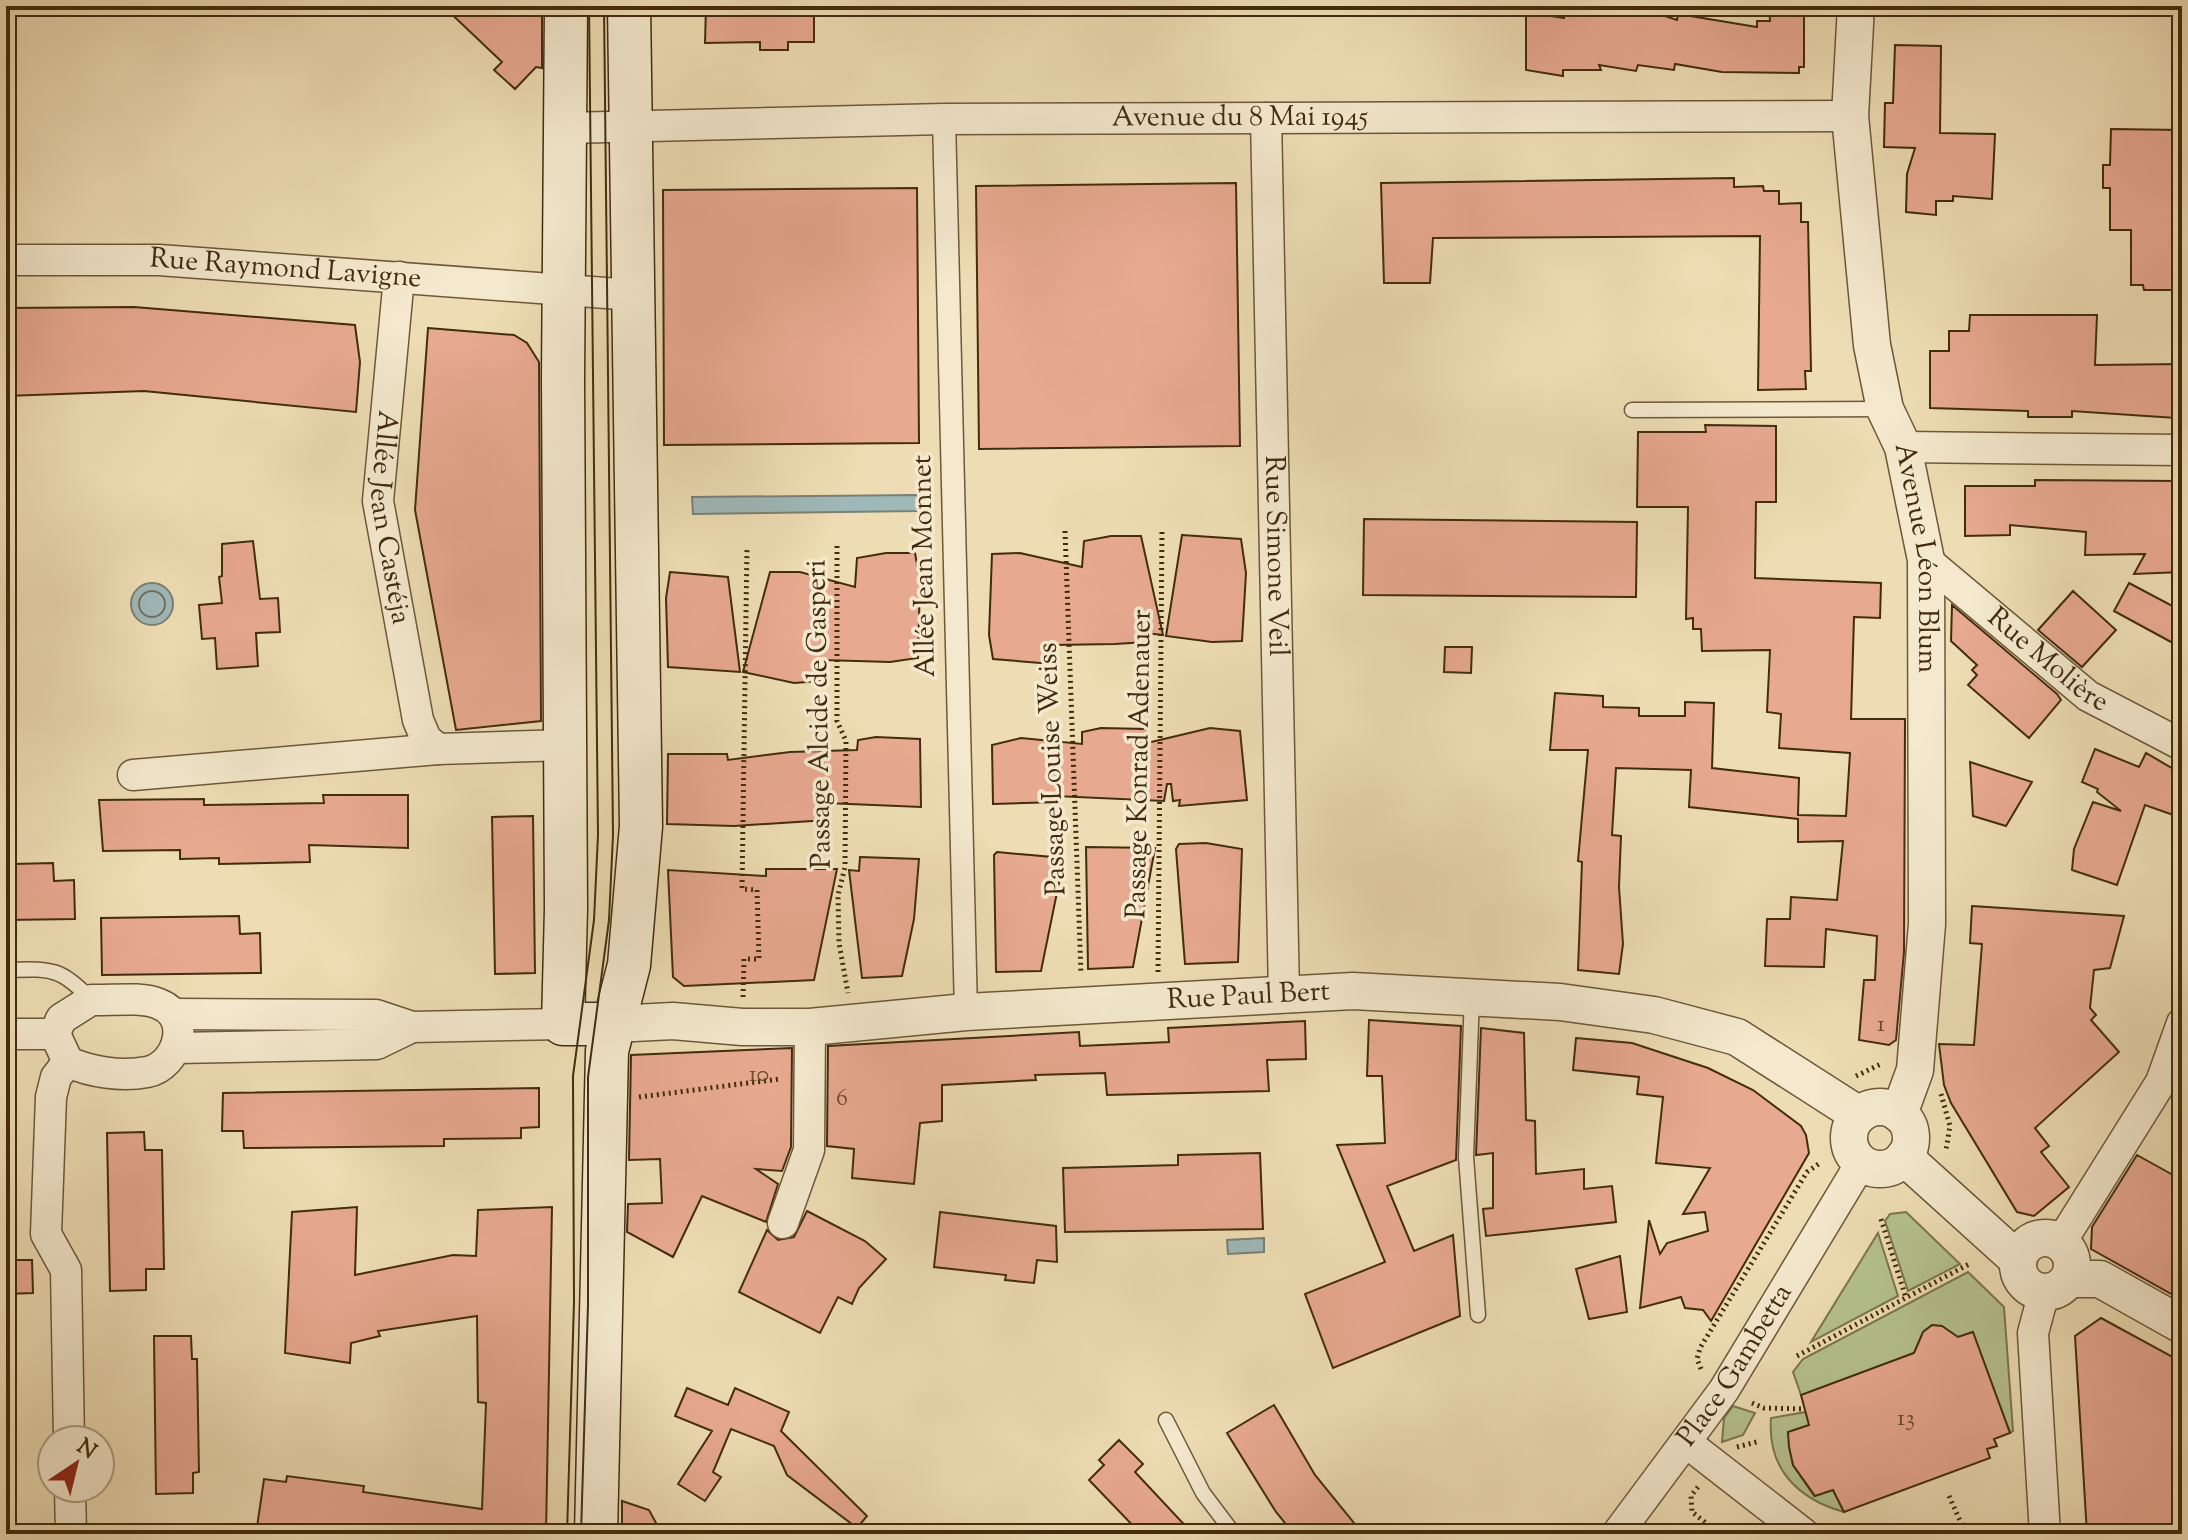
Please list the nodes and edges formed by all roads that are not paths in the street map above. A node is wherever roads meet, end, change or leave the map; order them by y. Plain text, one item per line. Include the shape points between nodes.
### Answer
1 (566, 6) edge
2 (629, 6) edge
3 (1856, 6) edge
4 (1850, 116) junction
5 (1266, 118) junction
6 (944, 119) junction
7 (632, 127) junction
8 (566, 128) junction
9 (6, 260) edge
10 (399, 277) junction
11 (566, 289) junction
12 (633, 295) junction
13 (1885, 409) junction
14 (1632, 410) dead end
15 (1903, 447) junction
16 (2182, 450) edge
17 (1926, 560) junction
18 (567, 745) junction
19 (2182, 745) edge
20 (438, 749) junction
21 (133, 775) dead end
22 (6, 970) edge
23 (1284, 994) junction
24 (1472, 996) junction
25 (91, 1000) junction
26 (966, 1012) junction
27 (173, 1014) junction
28 (2182, 1023) edge
29 (563, 1024) junction
30 (614, 1024) junction
31 (412, 1027) junction
32 (810, 1027) junction
33 (6, 1034) edge
34 (55, 1034) junction
35 (177, 1048) junction
36 (68, 1062) junction
37 (2171, 1085) edge
38 (1899, 1114) junction
39 (1859, 1115) junction
40 (1904, 1157) junction
41 (1861, 1163) junction
42 (783, 1223) dead end
43 (2061, 1242) junction
44 (2018, 1260) junction
45 (2056, 1286) junction
46 (1478, 1315) dead end
47 (2182, 1325) edge
48 (1166, 1420) dead end
49 (69, 1424) edge
50 (1687, 1443) junction
51 (70, 1504) edge
52 (71, 1534) edge
53 (596, 1534) edge
54 (1234, 1534) edge
55 (1617, 1534) edge
56 (1804, 1534) edge
57 (2045, 1534) edge

1 - 8 main road
2 - 7 main road
3 - 4 street, Avenue Léon Blum
4 - 5 street, Avenue du 8 Mai 1945
4 - 13 street, Avenue Léon Blum via 1872,345
5 - 6 street, Avenue du 8 Mai 1945
5 - 23 street, Rue Simone Veil
6 - 7 street, Avenue du 8 Mai 1945
6 - 26 street, Allée Jean Monnet
7 - 8 street, Avenue du 8 Mai 1945
7 - 12 main road
8 - 11 main road
9 - 10 street, Rue Raymond Lavigne via 159,260
10 - 11 street, Rue Raymond Lavigne
10 - 20 street, Allée Jean Castéja via 378,501 418,720 426,739
11 - 12 street, Rue Raymond Lavigne
11 - 18 main road
12 - 30 main road via 641,826 629,965
13 - 14 lane
13 - 15 street, Avenue Léon Blum
15 - 16 street
15 - 17 street, Avenue Léon Blum
17 - 19 street, Rue Molière via 2088,696
17 - 38 street, Avenue Léon Blum via 1927,924 1915,1070
18 - 20 street
18 - 29 main road
20 - 21 street
22 - 25 lane via 51,969
23 - 24 street, Rue Paul Bert
23 - 26 street, Rue Paul Bert
24 - 39 street, Rue Paul Bert via 1654,1015 1737,1037
24 - 46 lane via 1466,1157
25 - 27 street via 160,1004
25 - 34 street via 61,1019
26 - 32 street, Rue Paul Bert
27 - 31 street via 376,1015
27 - 35 street via 179,1030
28 - 37 street
29 - 30 main road
29 - 31 street
30 - 32 street, Rue Paul Bert
30 - 53 main road via 605,1099
31 - 35 street via 377,1044
32 - 42 street via 809,1150
33 - 34 street
34 - 36 street
35 - 36 street via 166,1063 148,1072 89,1072
36 - 49 street via 56,1077 51,1097 46,1234 66,1270
37 - 43 street
38 - 39 street via 1879,1107
38 - 40 street via 1911,1139
39 - 41 street via 1849,1139
40 - 41 street via 1879,1169
40 - 44 street
41 - 50 street, Place Gambetta
43 - 44 street via 2034,1240
43 - 45 street via 2073,1263
44 - 45 street via 2023,1282
45 - 47 street via 2100,1279
45 - 57 street via 2033,1333
48 - 54 lane via 1203,1493
50 - 55 street
50 - 56 street, Place Gambetta
51 - 52 street

